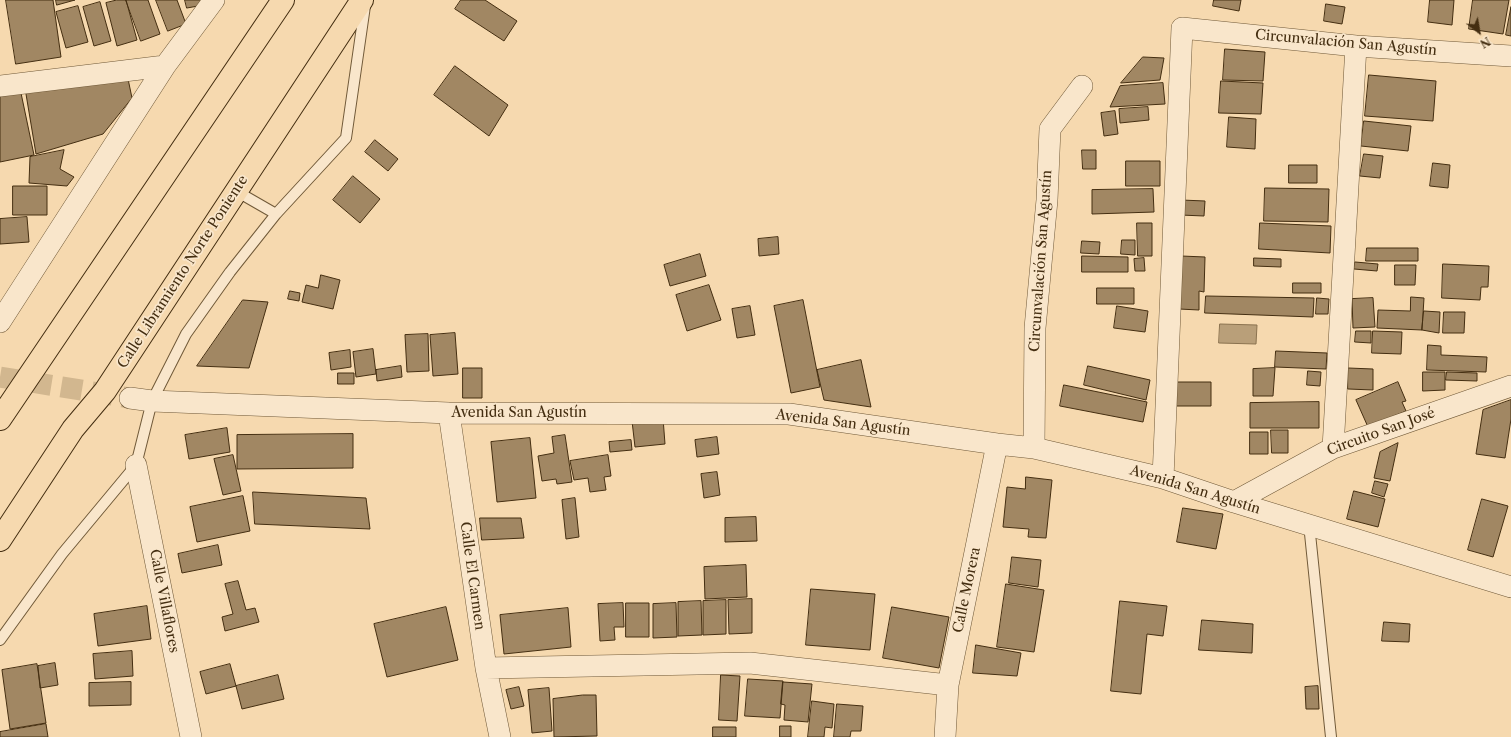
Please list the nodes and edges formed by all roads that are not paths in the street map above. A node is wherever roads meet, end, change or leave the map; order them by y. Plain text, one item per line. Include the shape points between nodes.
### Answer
1 (214, 0) edge
2 (283, 0) edge
3 (362, 0) edge
4 (366, 0) edge
5 (1356, 46) junction
6 (1511, 56) edge
7 (166, 66) junction
8 (0, 86) edge
9 (1082, 86) dead end
10 (236, 191) junction
11 (276, 214) junction
12 (0, 322) edge
13 (1511, 386) edge
14 (130, 398) tunnel mouth
15 (152, 401) junction
16 (448, 414) junction
17 (0, 418) edge
18 (997, 444) junction
19 (1034, 448) junction
20 (1333, 448) junction
21 (136, 465) junction
22 (1163, 478) junction
23 (1234, 502) junction
24 (1309, 524) junction
25 (0, 540) edge
26 (1511, 587) edge
27 (0, 640) edge
28 (486, 668) junction
29 (948, 685) junction
30 (191, 737) edge
31 (500, 737) edge
32 (945, 737) edge
33 (1331, 737) edge

1 - 7 street
2 - 17 highway
3 - 10 highway, Calle Libramiento Norte Poniente
4 - 11 lane via 346,138
5 - 6 street, Circunvalación San Agustín
5 - 20 street
5 - 22 street, Circunvalación San Agustín via 1182,28
7 - 8 street
7 - 12 street
9 - 19 street, Circunvalación San Agustín via 1050,129 1047,200 1035,328
10 - 11 lane
10 - 25 highway, Calle Libramiento Norte Poniente via 105,391 73,429
11 - 15 lane via 186,334
13 - 20 street, Circuito San José
14 - 15 street, Avenida San Agustín
15 - 16 street, Avenida San Agustín
15 - 21 lane
16 - 18 street, Avenida San Agustín via 789,414
16 - 28 street, Calle El Carmen
18 - 19 street, Avenida San Agustín
18 - 29 street, Calle Morera
19 - 22 street, Avenida San Agustín
20 - 23 street, Circuito San José
21 - 27 lane via 62,554
21 - 30 street, Calle Villaflores
22 - 23 street, Avenida San Agustín
23 - 24 street, Avenida San Agustín
24 - 26 street, Avenida San Agustín
24 - 33 lane
28 - 29 street via 750,663
28 - 31 street, Calle El Carmen
29 - 32 street, Calle Morera

